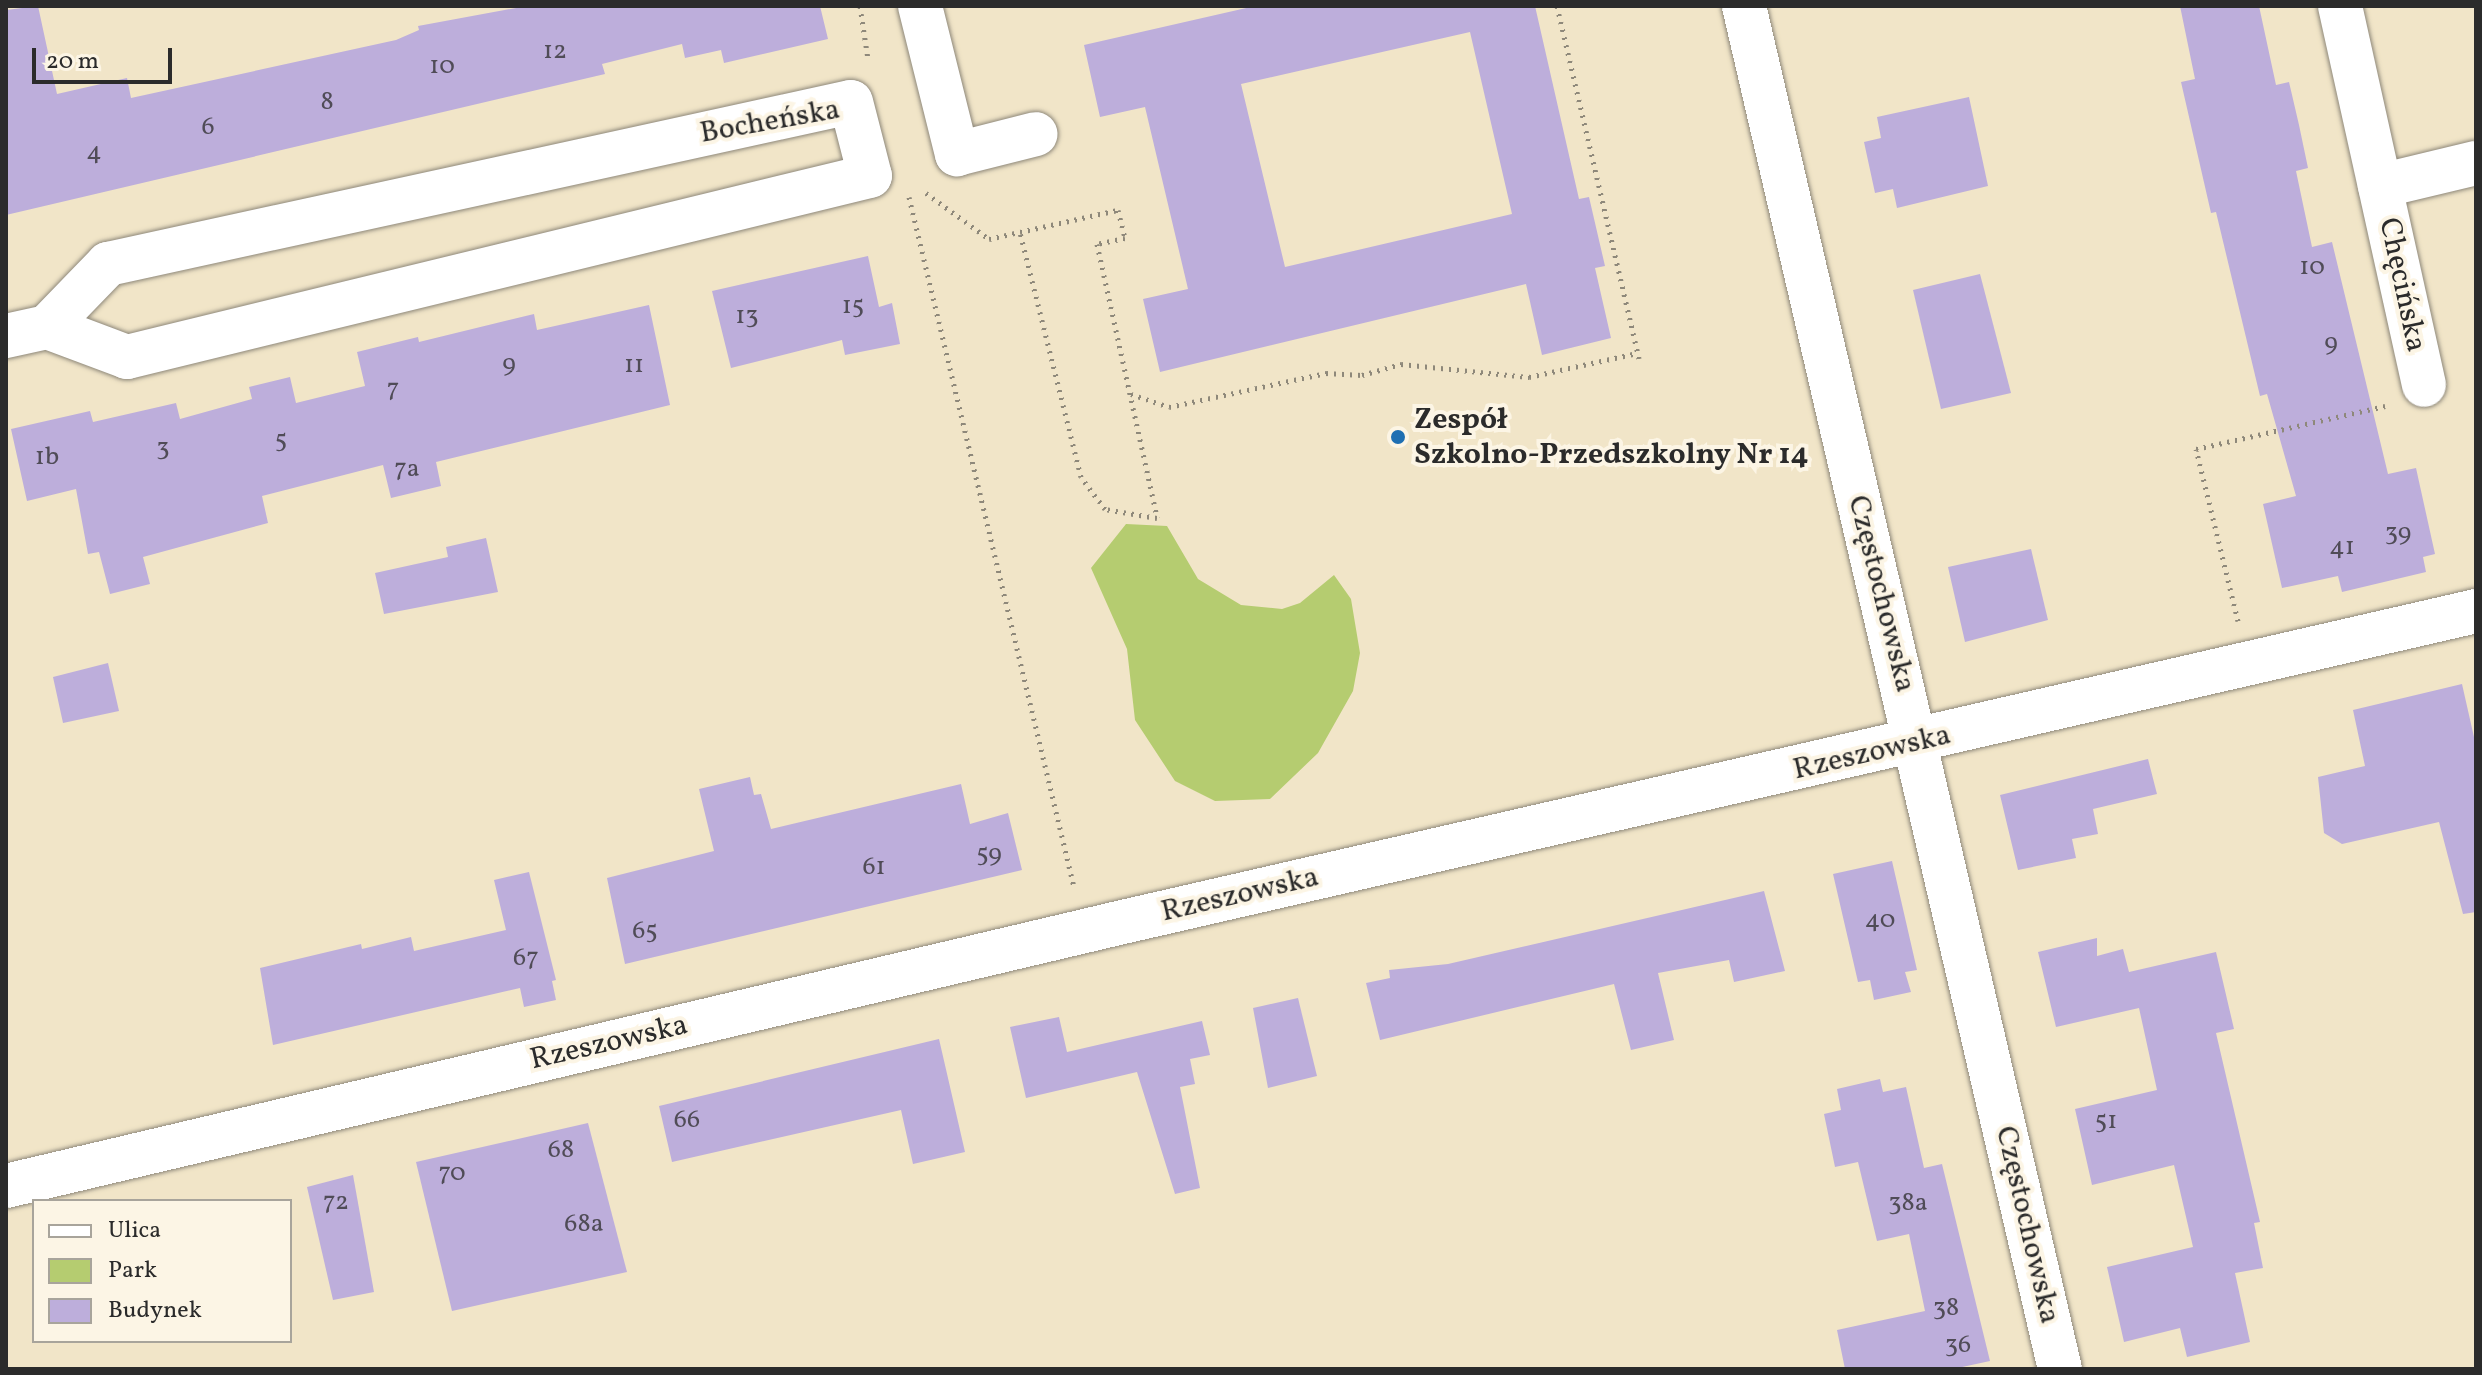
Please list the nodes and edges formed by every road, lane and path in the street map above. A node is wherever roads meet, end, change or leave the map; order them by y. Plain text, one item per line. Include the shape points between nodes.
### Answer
1 (920, 6) edge
2 (1557, 6) edge
3 (1744, 6) edge
4 (2340, 6) edge
5 (1036, 134) dead end
6 (2476, 163) edge
7 (870, 176) junction
8 (2380, 186) junction
9 (911, 198) junction
10 (1020, 232) junction
11 (26, 331) edge
12 (2424, 385) joint
13 (1130, 394) junction
14 (2476, 611) edge
15 (2241, 631) dead end
16 (1916, 743) junction
17 (1075, 892) dead end
18 (6, 1186) edge
19 (2060, 1369) edge

1 - 5 street via 957,154
2 - 13 path via 1638,356 1529,377 1401,364 1362,375 1326,373 1169,407
3 - 16 street, Częstochowska
4 - 8 street, Chęcińska
6 - 8 street, Chęcińska
7 - 9 path
7 - 11 street, Bocheńska via 127,357
7 - 11 street, Bocheńska via 851,102 108,264
8 - 12 street, Chęcińska
9 - 10 path via 926,193 989,239
9 - 17 path
10 - 13 path via 1118,210 1125,238 1097,244
10 - 13 path via 1081,477 1105,509 1157,518
12 - 15 path via 2401,402 2196,449
14 - 16 street, Rzeszowska
16 - 18 street, Rzeszowska via 1099,927
16 - 19 street, Częstochowska

